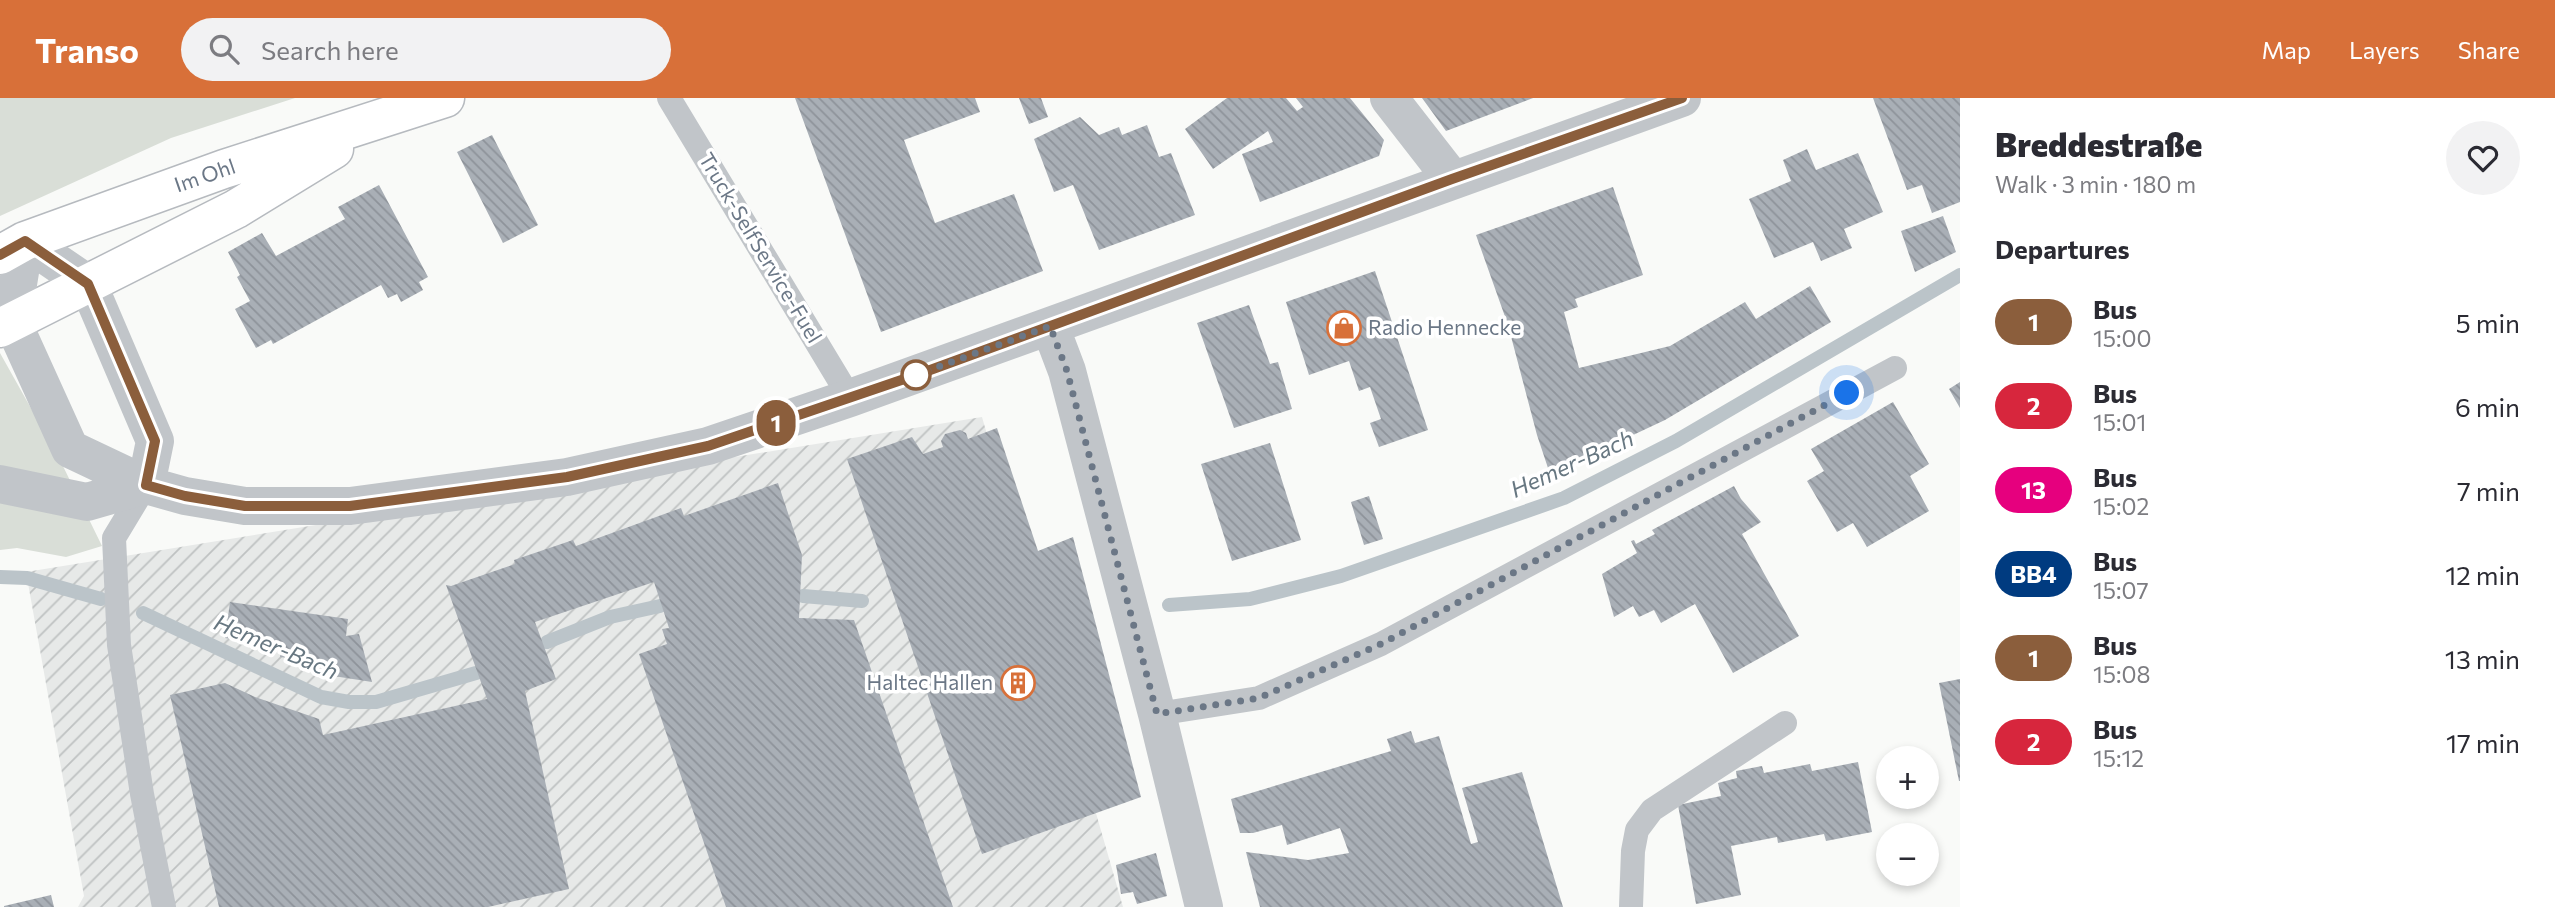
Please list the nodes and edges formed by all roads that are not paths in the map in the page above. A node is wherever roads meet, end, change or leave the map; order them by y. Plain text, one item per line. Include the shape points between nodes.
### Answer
1 (445, 98) edge
2 (669, 98) edge
3 (1389, 98) edge
4 (1682, 98) edge
5 (1629, 107) edge
6 (387, 117) junction
7 (1452, 179) junction
8 (13, 248) edge
9 (88, 284) junction
10 (6, 325) edge
11 (1050, 326) junction
12 (1895, 368) dead end
13 (850, 398) junction
14 (0, 484) edge
15 (146, 485) junction
16 (1157, 714) junction
17 (1785, 723) dead end
18 (164, 907) edge
19 (1204, 907) edge
20 (1631, 907) edge

1 - 6 main road, Im Ohl
2 - 13 lane, Truck-SelfService-Fuel
3 - 7 street
4 - 5 street
5 - 7 street
6 - 8 main road, Im Ohl via 224,169
6 - 9 main road, Im Ohl via 236,209
7 - 11 street
8 - 9 street
8 - 10 street
9 - 10 main road, Im Ohl
9 - 15 street via 155,441
10 - 15 street via 70,449
11 - 13 street
11 - 16 street via 1067,371
12 - 16 lane via 1381,644 1259,698
13 - 15 street via 708,446 567,477 350,506 245,506
14 - 15 street via 87,502
15 - 18 lane via 114,538 119,645
16 - 19 street
17 - 20 lane via 1652,810 1637,830

